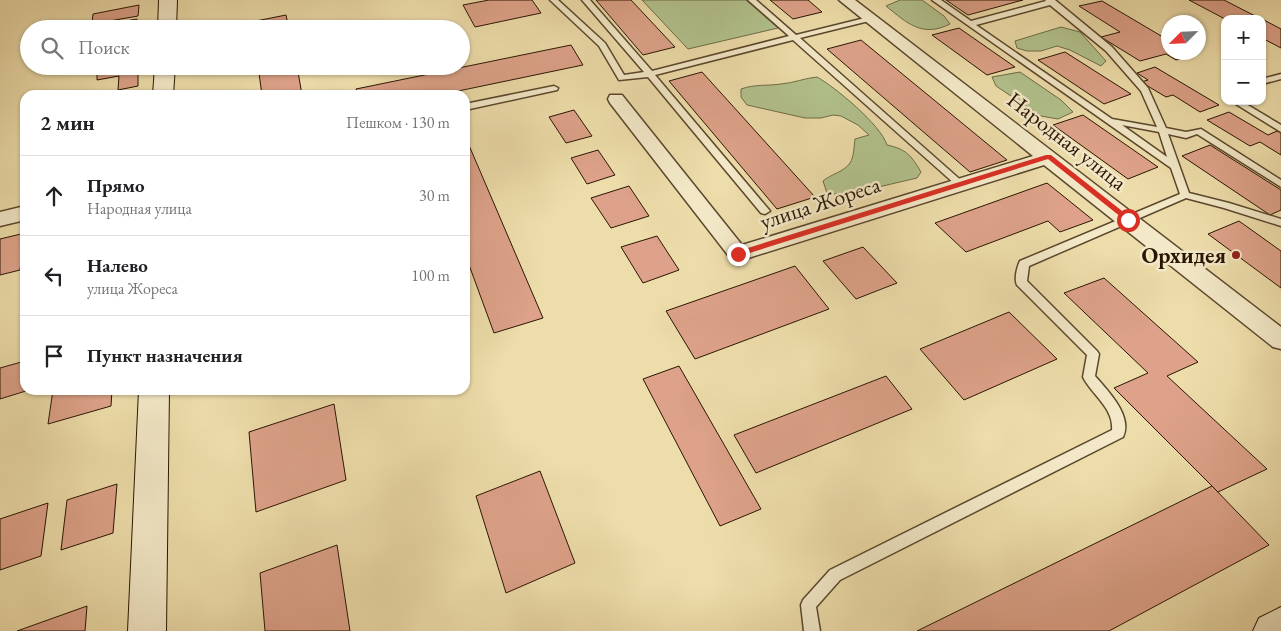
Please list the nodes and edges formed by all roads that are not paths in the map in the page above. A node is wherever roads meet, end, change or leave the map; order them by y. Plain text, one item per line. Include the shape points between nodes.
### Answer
1 (168, 0) edge
2 (554, 0) edge
3 (586, 0) edge
4 (752, 0) edge
5 (846, 0) edge
6 (936, 0) edge
7 (1050, 1) edge
8 (870, 18) junction
9 (167, 20) edge
10 (970, 24) junction
11 (796, 38) junction
12 (650, 74) junction
13 (164, 75) edge
14 (1281, 76) edge
15 (1266, 81) edge
16 (554, 88) dead end
17 (163, 90) edge
18 (616, 99) dead end
19 (1242, 105) edge
20 (470, 106) edge
21 (1109, 120) junction
22 (1281, 129) edge
23 (1162, 130) junction
24 (1049, 157) junction
25 (1174, 166) junction
26 (959, 183) junction
27 (1281, 184) edge
28 (1185, 195) junction
29 (765, 211) dead end
30 (20, 214) edge
31 (0, 219) edge
32 (1128, 220) junction
33 (1281, 223) edge
34 (1281, 340) edge
35 (154, 395) edge
36 (1281, 626) edge
37 (147, 631) edge
38 (812, 631) edge
39 (1272, 631) edge

1 - 9 street
2 - 12 lane via 602,45 622,78
3 - 12 lane
4 - 11 lane
5 - 8 street, Народная улица
6 - 10 lane
7 - 10 lane
7 - 23 lane via 1109,49 1145,90
8 - 11 lane
8 - 24 street, Народная улица
10 - 21 lane
11 - 12 lane
11 - 26 lane
12 - 29 lane
13 - 17 street
14 - 15 lane
16 - 20 lane
18 - 26 street, улица Жореса via 738,254
19 - 22 lane
21 - 23 lane
21 - 25 lane
23 - 25 lane
23 - 27 lane via 1186,136 1198,131
24 - 26 street, улица Жореса
24 - 32 street, Народная улица
25 - 28 lane
28 - 32 lane
28 - 33 lane
30 - 31 street
32 - 34 street, Народная улица
32 - 38 lane via 1024,264 1021,282 1093,354 1090,377 1119,420 1118,434 835,575 808,605
35 - 37 street
36 - 39 street

